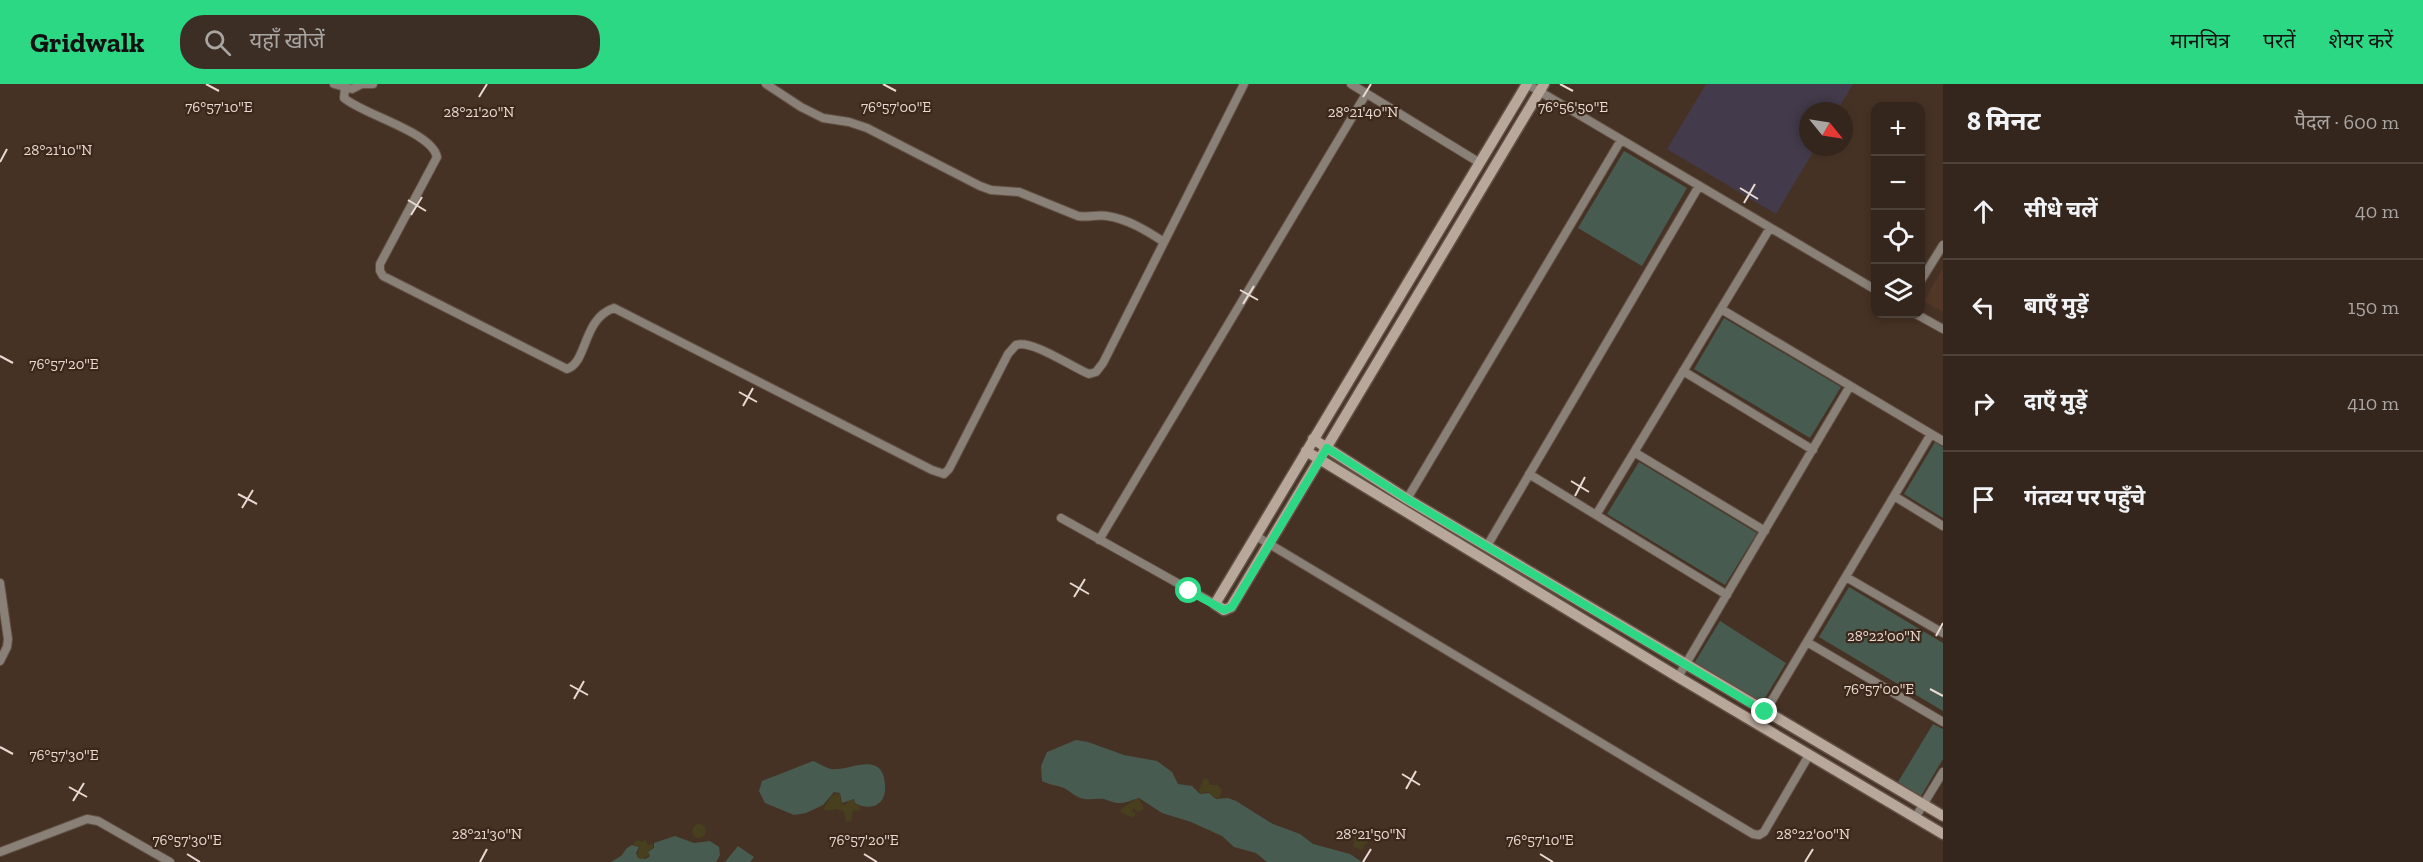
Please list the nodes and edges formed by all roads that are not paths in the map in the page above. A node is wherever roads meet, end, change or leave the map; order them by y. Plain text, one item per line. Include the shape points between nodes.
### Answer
1 (334, 84) edge
2 (362, 84) edge
3 (373, 84) edge
4 (766, 84) edge
5 (1244, 84) edge
6 (1351, 84) edge
7 (1527, 84) edge
8 (345, 88) junction
9 (1541, 88) edge
10 (1366, 94) junction
11 (1621, 140) junction
12 (1480, 163) junction
13 (1699, 186) junction
14 (1770, 228) junction
15 (1164, 242) junction
16 (1943, 245) edge
17 (1925, 274) edge
18 (1871, 288) edge
19 (1721, 309) junction
20 (1923, 318) edge
21 (1943, 329) edge
22 (1683, 371) junction
23 (1850, 386) junction
24 (1931, 434) junction
25 (1313, 439) junction
26 (1943, 441) edge
27 (1327, 448) junction
28 (1813, 450) junction
29 (1305, 451) junction
30 (1634, 452) junction
31 (1320, 460) junction
32 (1529, 474) junction
33 (1894, 496) junction
34 (1407, 499) junction
35 (1596, 515) junction
36 (1061, 518) dead end
37 (1943, 526) edge
38 (1765, 531) junction
39 (1256, 537) junction
40 (1099, 540) junction
41 (1268, 546) junction
42 (1487, 546) junction
43 (1846, 577) junction
44 (0, 583) edge
45 (1727, 595) junction
46 (1215, 604) junction
47 (1943, 633) edge
48 (1807, 642) junction
49 (0, 661) edge
50 (1686, 664) junction
51 (1678, 677) junction
52 (1765, 712) junction
53 (1943, 722) edge
54 (1809, 755) junction
55 (1943, 772) edge
56 (1923, 804) junction
57 (1943, 816) edge
58 (1915, 818) junction
59 (1943, 834) edge
60 (0, 852) edge
61 (170, 862) edge

1 - 8 street
2 - 3 street
2 - 8 street
4 - 15 street via 823,118 867,128 980,186 1019,192 1078,216 1122,219
5 - 15 street
6 - 10 street
7 - 9 street
7 - 12 street
8 - 15 street via 344,98 348,102 431,145 437,157 380,264 383,276 567,369 576,363 599,315 614,308 944,474 1016,345 1025,343 1089,374 1096,372
9 - 11 street
9 - 27 street
10 - 12 street
10 - 40 street
11 - 13 street
11 - 34 street
12 - 25 street
13 - 14 street
13 - 32 street
14 - 18 street
14 - 19 street
16 - 17 street
19 - 22 street
19 - 23 street
20 - 21 street
22 - 28 street
22 - 30 street
23 - 24 street
23 - 28 street
24 - 26 street
24 - 33 street
25 - 27 street
25 - 29 street
27 - 31 street
27 - 34 street
28 - 38 street
29 - 31 street
29 - 39 street
30 - 35 street
30 - 38 street
31 - 41 street
31 - 51 street
32 - 35 street
32 - 42 street
33 - 37 street
33 - 43 street
34 - 42 street
35 - 45 street
36 - 40 street
38 - 45 street
39 - 41 street
39 - 46 street
40 - 46 street
41 - 46 street via 1232,607 1224,610
41 - 54 street via 1753,834 1764,832
42 - 50 street
43 - 47 street
43 - 48 street
44 - 49 street via 8,639
45 - 50 street
48 - 52 street
48 - 53 street
50 - 51 street
50 - 52 street
51 - 54 street
52 - 56 street
54 - 58 street
55 - 56 street
56 - 57 street
56 - 58 street
58 - 59 street
60 - 61 street via 87,819 98,821

